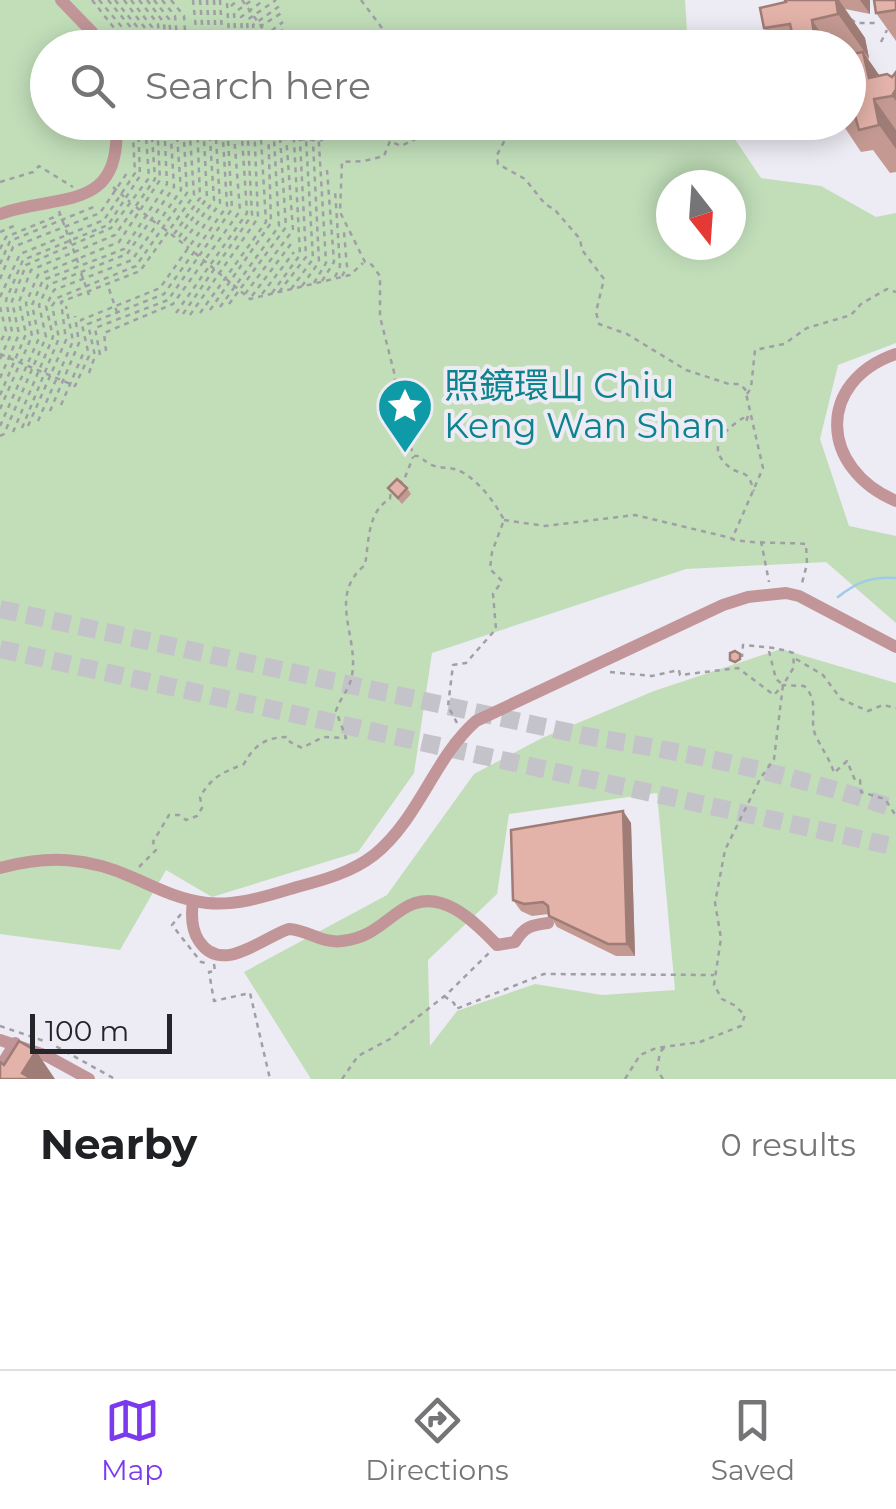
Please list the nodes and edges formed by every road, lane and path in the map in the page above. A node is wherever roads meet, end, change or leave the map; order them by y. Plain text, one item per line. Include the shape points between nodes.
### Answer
1 (61, 0) edge
2 (92, 0) edge
3 (99, 0) edge
4 (108, 0) edge
5 (115, 0) edge
6 (124, 0) edge
7 (131, 0) edge
8 (139, 0) edge
9 (147, 0) edge
10 (154, 0) edge
11 (162, 0) edge
12 (171, 0) edge
13 (193, 0) edge
14 (200, 0) edge
15 (207, 0) edge
16 (214, 0) edge
17 (220, 0) edge
18 (231, 0) edge
19 (252, 0) edge
20 (264, 0) edge
21 (276, 0) edge
22 (360, 0) edge
23 (242, 1) edge
24 (280, 5) dead end
25 (230, 6) dead end
26 (250, 10) junction
27 (283, 12) dead end
28 (254, 15) junction
29 (848, 16) dead end
30 (258, 21) junction
31 (283, 22) dead end
32 (878, 23) edge
33 (261, 26) junction
34 (285, 28) dead end
35 (888, 28) edge
36 (90, 30) edge
37 (116, 30) edge
38 (124, 30) edge
39 (134, 30) edge
40 (140, 30) edge
41 (146, 30) edge
42 (152, 30) edge
43 (160, 30) edge
44 (165, 30) edge
45 (168, 30) edge
46 (176, 30) edge
47 (185, 30) edge
48 (196, 30) edge
49 (202, 30) edge
50 (209, 30) edge
51 (215, 30) edge
52 (222, 30) edge
53 (229, 30) edge
54 (235, 30) edge
55 (242, 30) edge
56 (248, 30) edge
57 (253, 30) edge
58 (262, 30) edge
59 (264, 30) edge
60 (272, 30) edge
61 (283, 30) edge
62 (383, 30) edge
63 (881, 42) edge
64 (116, 140) edge
65 (133, 140) edge
66 (139, 140) edge
67 (146, 140) edge
68 (152, 140) edge
69 (158, 140) edge
70 (168, 140) edge
71 (177, 140) edge
72 (184, 140) edge
73 (190, 140) edge
74 (198, 140) edge
75 (207, 140) edge
76 (207, 140) edge
77 (216, 140) edge
78 (228, 140) edge
79 (228, 140) edge
80 (245, 140) edge
81 (256, 140) edge
82 (262, 140) edge
83 (271, 140) edge
84 (271, 140) edge
85 (280, 140) edge
86 (286, 140) edge
87 (300, 140) edge
88 (300, 140) edge
89 (300, 140) edge
90 (318, 140) joint
91 (390, 140) edge
92 (390, 140) edge
93 (413, 140) edge
94 (505, 140) edge
95 (129, 170) dead end
96 (327, 170) dead end
97 (103, 181) junction
98 (0, 182) edge
99 (116, 190) junction
100 (335, 190) dead end
101 (86, 194) junction
102 (122, 194) junction
103 (129, 200) junction
104 (96, 206) dead end
105 (136, 206) junction
106 (140, 210) junction
107 (0, 214) edge
108 (60, 215) junction
109 (150, 218) junction
110 (158, 224) junction
111 (16, 225) dead end
112 (65, 226) junction
113 (0, 232) edge
114 (168, 232) junction
115 (344, 232) dead end
116 (68, 234) junction
117 (178, 239) junction
118 (294, 241) dead end
119 (183, 243) junction
120 (72, 246) junction
121 (189, 248) junction
122 (0, 249) edge
123 (294, 252) dead end
124 (197, 254) junction
125 (76, 259) junction
126 (204, 260) junction
127 (364, 262) junction
128 (0, 264) edge
129 (79, 266) junction
130 (212, 267) junction
131 (81, 272) junction
132 (342, 277) junction
133 (225, 278) junction
134 (84, 279) junction
135 (334, 279) junction
136 (0, 280) edge
137 (321, 282) junction
138 (6, 283) junction
139 (313, 284) junction
140 (14, 286) junction
141 (86, 286) junction
142 (301, 287) junction
143 (237, 288) junction
144 (109, 289) dead end
145 (24, 290) junction
146 (290, 290) junction
147 (896, 292) edge
148 (89, 293) junction
149 (278, 293) junction
150 (33, 294) junction
151 (245, 294) junction
152 (271, 294) junction
153 (0, 297) edge
154 (259, 297) junction
155 (42, 298) junction
156 (250, 299) junction
157 (50, 302) junction
158 (229, 304) dead end
159 (63, 306) junction
160 (0, 307) edge
161 (115, 307) junction
162 (220, 307) dead end
163 (210, 310) dead end
164 (200, 312) dead end
165 (117, 313) junction
166 (176, 314) dead end
167 (183, 314) dead end
168 (190, 315) dead end
169 (75, 316) dead end
170 (121, 325) junction
171 (0, 344) edge
172 (106, 350) dead end
173 (83, 354) dead end
174 (100, 354) dead end
175 (896, 354) edge
176 (1, 356) edge
177 (12, 359) junction
178 (20, 362) junction
179 (30, 366) junction
180 (42, 372) junction
181 (90, 373) dead end
182 (51, 375) junction
183 (0, 378) edge
184 (57, 378) junction
185 (64, 381) junction
186 (70, 384) junction
187 (747, 394) junction
188 (0, 395) edge
189 (62, 406) dead end
190 (0, 409) edge
191 (50, 410) dead end
192 (749, 414) junction
193 (38, 421) dead end
194 (0, 426) edge
195 (28, 426) dead end
196 (22, 428) dead end
197 (13, 432) dead end
198 (0, 436) edge
199 (414, 456) junction
200 (754, 491) junction
201 (896, 500) edge
202 (504, 520) junction
203 (732, 538) junction
204 (761, 540) junction
205 (771, 594) junction
206 (799, 596) junction
207 (896, 648) edge
208 (768, 649) junction
209 (742, 656) edge
210 (795, 658) junction
211 (596, 664) junction
212 (783, 686) junction
213 (896, 708) edge
214 (466, 730) junction
215 (896, 816) edge
216 (0, 868) edge
217 (136, 879) junction
218 (193, 901) junction
219 (182, 912) dead end
220 (548, 923) edge
221 (497, 945) junction
222 (715, 976) junction
223 (444, 996) junction
224 (7, 1042) edge
225 (666, 1045) junction
226 (0, 1068) edge
227 (89, 1079) edge
228 (270, 1079) edge
229 (342, 1079) edge
230 (625, 1079) edge
231 (663, 1079) edge

1 - 36 street
2 - 37 path
3 - 38 path
4 - 39 path
5 - 40 path
6 - 41 path
7 - 42 path
8 - 43 path
9 - 44 path
10 - 45 path via 169,19
11 - 46 path
12 - 47 path via 184,16
13 - 48 path
14 - 49 path
15 - 50 path
16 - 51 path
17 - 52 path
18 - 53 path
19 - 23 path
20 - 26 path
21 - 28 path
22 - 62 path
23 - 25 path
23 - 26 path
23 - 54 path
24 - 30 path
26 - 28 path
26 - 55 path via 241,17
27 - 33 path
28 - 30 path
28 - 56 path
29 - 32 path
30 - 33 path
30 - 57 path
31 - 60 path
33 - 58 path
33 - 59 path
34 - 61 path
35 - 63 path
64 - 97 street
65 - 102 path via 135,174
66 - 103 path via 140,176
67 - 103 path via 149,178
68 - 105 path via 155,179
69 - 106 path via 160,180
70 - 109 path via 168,184
71 - 110 path via 180,190
72 - 114 path via 187,193
73 - 114 path via 194,195
74 - 114 path via 200,198
75 - 117 path via 207,198
76 - 119 path via 214,200
77 - 121 path via 220,203
78 - 124 path via 227,206
79 - 126 path via 240,211
80 - 130 path via 247,213
81 - 133 path via 258,218
82 - 133 path via 266,222
83 - 133 path via 271,223
84 - 143 path via 279,226
85 - 143 path via 286,227
86 - 151 path via 293,230
87 - 146 path via 313,259
88 - 149 path via 306,257
89 - 152 path via 300,255
90 - 139 path via 326,262
90 - 142 path via 319,262
91 - 93 path via 401,146
92 - 127 path via 384,156 342,162 340,212
94 - 187 path via 498,164 525,179 555,210 604,279 598,324 686,370 742,386
95 - 99 path
96 - 137 path via 334,262
97 - 99 path
97 - 101 street
98 - 101 path via 39,166
99 - 102 path
99 - 112 path via 100,213
100 - 135 path via 340,266
101 - 107 street
102 - 103 path
102 - 116 path via 104,220
103 - 105 path
103 - 120 path via 108,225
104 - 108 path
105 - 106 path
105 - 120 path via 115,235
106 - 109 path
106 - 125 path via 119,242
108 - 112 path
108 - 122 path via 6,237
108 - 128 path via 10,241
109 - 110 path
109 - 129 path via 124,249
109 - 131 path via 127,254
110 - 114 path
110 - 134 path via 132,260
111 - 113 path
112 - 116 path
112 - 136 path via 13,247
114 - 117 path
114 - 141 path via 136,266
114 - 148 path via 140,271
115 - 132 path
116 - 120 path
116 - 138 path via 20,254
117 - 119 path
118 - 156 path
119 - 121 path
120 - 125 path
120 - 140 path via 26,266
120 - 145 path via 30,270
121 - 124 path
121 - 161 path via 160,288
123 - 154 path
124 - 126 path
124 - 165 path via 164,294
124 - 170 path via 168,300
125 - 129 path
125 - 150 path via 38,276
126 - 130 path
126 - 170 path via 173,304
127 - 132 path
127 - 199 path via 380,276 380,317
129 - 131 path
129 - 150 path via 43,280
130 - 133 path
130 - 166 path
130 - 167 path
131 - 134 path
131 - 155 path via 48,285
132 - 135 path
133 - 143 path
133 - 163 path
133 - 164 path
133 - 168 path
134 - 141 path
134 - 157 path via 54,290
135 - 137 path
136 - 138 path
137 - 139 path
138 - 140 path
138 - 153 path
139 - 142 path
140 - 145 path
140 - 176 path via 6,300 12,332
140 - 177 path via 19,334
141 - 148 path
141 - 157 path
142 - 146 path
143 - 151 path
143 - 158 path
143 - 162 path
144 - 161 path
145 - 150 path
145 - 177 path via 18,302 26,334
146 - 149 path
147 - 187 path via 888,289 851,314 755,350
148 - 159 path
149 - 152 path
150 - 155 path
150 - 178 path via 26,303 32,336
150 - 179 path via 39,338
151 - 156 path
152 - 154 path
154 - 156 path
155 - 157 path
155 - 179 path via 46,337
157 - 159 path
157 - 180 path via 59,338
159 - 182 path via 66,340
159 - 184 path via 73,341
160 - 171 path via 6,330
161 - 165 path
161 - 186 path via 80,320 88,356 75,386
165 - 170 path
165 - 181 path via 88,324 95,356
169 - 185 path via 79,343
170 - 172 path via 104,333
170 - 174 path via 94,328
173 - 186 path
175 - 201 street via 856,378 837,426 851,469
176 - 177 path
177 - 178 path
177 - 183 path
177 - 188 path
178 - 179 path
178 - 190 path
179 - 180 path
179 - 194 path
179 - 198 path
180 - 182 path
180 - 196 path
180 - 197 path
182 - 184 path
182 - 195 path
184 - 185 path
184 - 193 path
185 - 186 path
185 - 191 path
186 - 189 path
187 - 192 path
192 - 200 path via 763,468
192 - 200 path via 718,442 728,467 746,476
199 - 202 path via 431,467 460,470
199 - 217 path via 404,480 375,512 365,565 344,598 354,656 352,680 336,710 346,738 322,737 302,748 288,737 273,737 254,747 244,764 206,786 198,816 169,815
200 - 203 path
202 - 203 path via 545,526 635,515
202 - 214 path via 490,570 502,581 493,594 496,630 466,663 453,665 448,706
203 - 204 path
204 - 205 path
204 - 206 path via 806,544
205 - 206 street
205 - 211 street via 723,604
206 - 207 street
208 - 209 path via 743,645
208 - 210 path via 783,648
208 - 212 path
210 - 212 path
210 - 213 path via 823,675 842,700 868,710
211 - 212 path via 600,672 652,676 738,668 774,695
211 - 214 street via 494,710
212 - 215 path via 810,691 813,730 834,774 847,761 861,792 884,799
212 - 222 path via 774,759 720,869
214 - 218 street via 399,830 362,864 246,901
216 - 217 street via 72,858
217 - 218 street
218 - 221 street via 196,934 218,954 246,950 289,930 346,940 426,902 469,917
219 - 228 path via 172,925 201,962 214,964 214,1001 250,993
220 - 221 street
221 - 223 path
222 - 223 path via 544,974 456,1009
222 - 225 path via 722,999 745,1015 741,1026 700,1042
223 - 229 path via 358,1056
224 - 226 street
224 - 227 street
225 - 230 path via 640,1055
225 - 231 path via 657,1070

